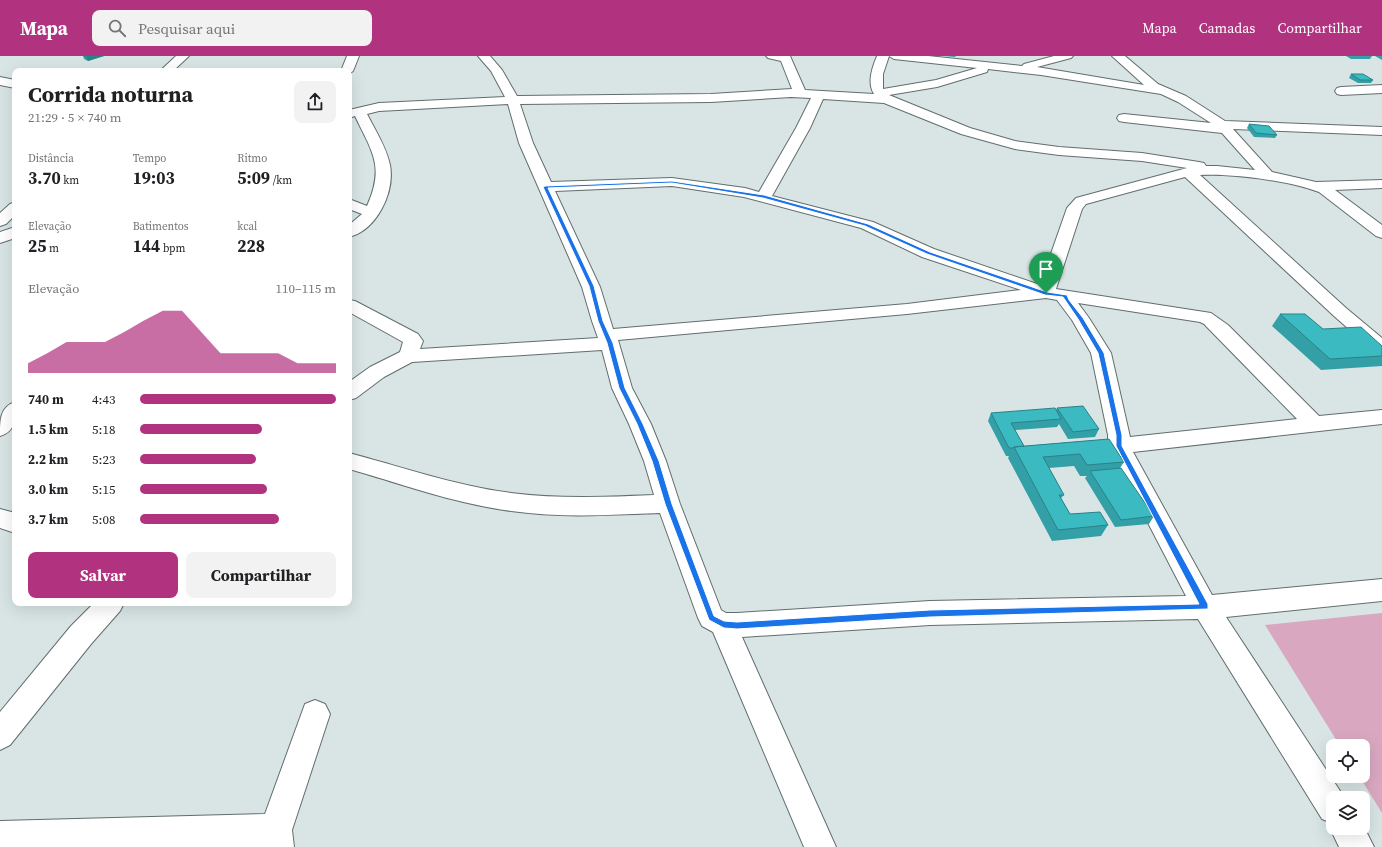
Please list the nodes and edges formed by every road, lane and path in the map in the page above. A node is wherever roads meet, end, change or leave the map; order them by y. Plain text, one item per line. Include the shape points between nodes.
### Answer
1 (183, 56) edge
2 (353, 56) edge
3 (484, 56) edge
4 (772, 56) edge
5 (883, 56) edge
6 (894, 56) edge
7 (1068, 56) edge
8 (1118, 56) edge
9 (995, 67) junction
10 (169, 68) edge
11 (348, 68) edge
12 (1017, 68) junction
13 (0, 81) edge
14 (12, 83) edge
15 (1382, 89) edge
16 (1163, 91) junction
17 (1341, 91) dead end
18 (800, 94) junction
19 (819, 94) junction
20 (882, 96) junction
21 (513, 100) junction
22 (352, 113) edge
23 (1124, 118) dead end
24 (1223, 127) junction
25 (1382, 131) edge
26 (1222, 171) junction
27 (1188, 172) junction
28 (1272, 177) junction
29 (1382, 184) edge
30 (1316, 186) junction
31 (545, 187) junction
32 (764, 197) junction
33 (352, 205) edge
34 (372, 213) junction
35 (352, 230) edge
36 (12, 233) edge
37 (1382, 234) edge
38 (0, 238) edge
39 (1056, 295) junction
40 (352, 307) edge
41 (608, 339) junction
42 (1382, 348) edge
43 (408, 356) junction
44 (352, 391) edge
45 (12, 413) edge
46 (1382, 417) edge
47 (1315, 424) junction
48 (0, 428) edge
49 (1119, 446) junction
50 (352, 462) edge
51 (668, 504) junction
52 (0, 518) edge
53 (12, 522) edge
54 (1382, 590) edge
55 (108, 606) edge
56 (1205, 607) junction
57 (724, 625) junction
58 (315, 714) dead end
59 (0, 735) edge
60 (1326, 797) edge
61 (1350, 835) edge
62 (0, 837) edge
63 (277, 839) edge
64 (820, 847) edge
65 (1358, 847) edge

1 - 10 street
2 - 11 street
3 - 21 street via 496,70
4 - 18 street via 786,58
5 - 20 street via 878,66 877,88
6 - 9 street
7 - 12 street
8 - 16 street
9 - 12 street
9 - 20 street
12 - 16 street
13 - 14 street
15 - 17 street
16 - 24 street via 1182,99
18 - 19 street
18 - 21 street via 711,98
19 - 20 street
19 - 32 street
20 - 26 street via 955,128 1017,146 1164,159
21 - 22 street via 379,107
21 - 31 street via 526,144
22 - 34 street via 381,158 384,167 383,184
23 - 24 street
24 - 25 street
24 - 28 street via 1264,172
26 - 27 street
26 - 28 street
27 - 39 street via 1081,201 1075,208
27 - 42 street
28 - 30 street
29 - 30 street
30 - 37 street via 1324,189
31 - 32 street via 672,182
31 - 41 street via 591,286
32 - 39 street via 867,225 928,253
33 - 34 street
34 - 35 street
36 - 38 street
39 - 41 street
39 - 47 street via 1197,315 1211,320
39 - 49 street via 1066,300 1080,318 1101,353 1119,435
40 - 43 street via 411,338 413,341
41 - 43 street
41 - 51 street via 622,388 655,461
43 - 44 street via 382,369
45 - 48 street
46 - 47 street
47 - 49 street
49 - 56 street
50 - 51 street via 467,494 511,502 579,506
51 - 57 street via 711,618
52 - 53 street
54 - 56 street
55 - 59 street via 81,635
56 - 57 street via 930,613
56 - 60 street
57 - 64 street
58 - 63 street
61 - 65 street
62 - 63 street

